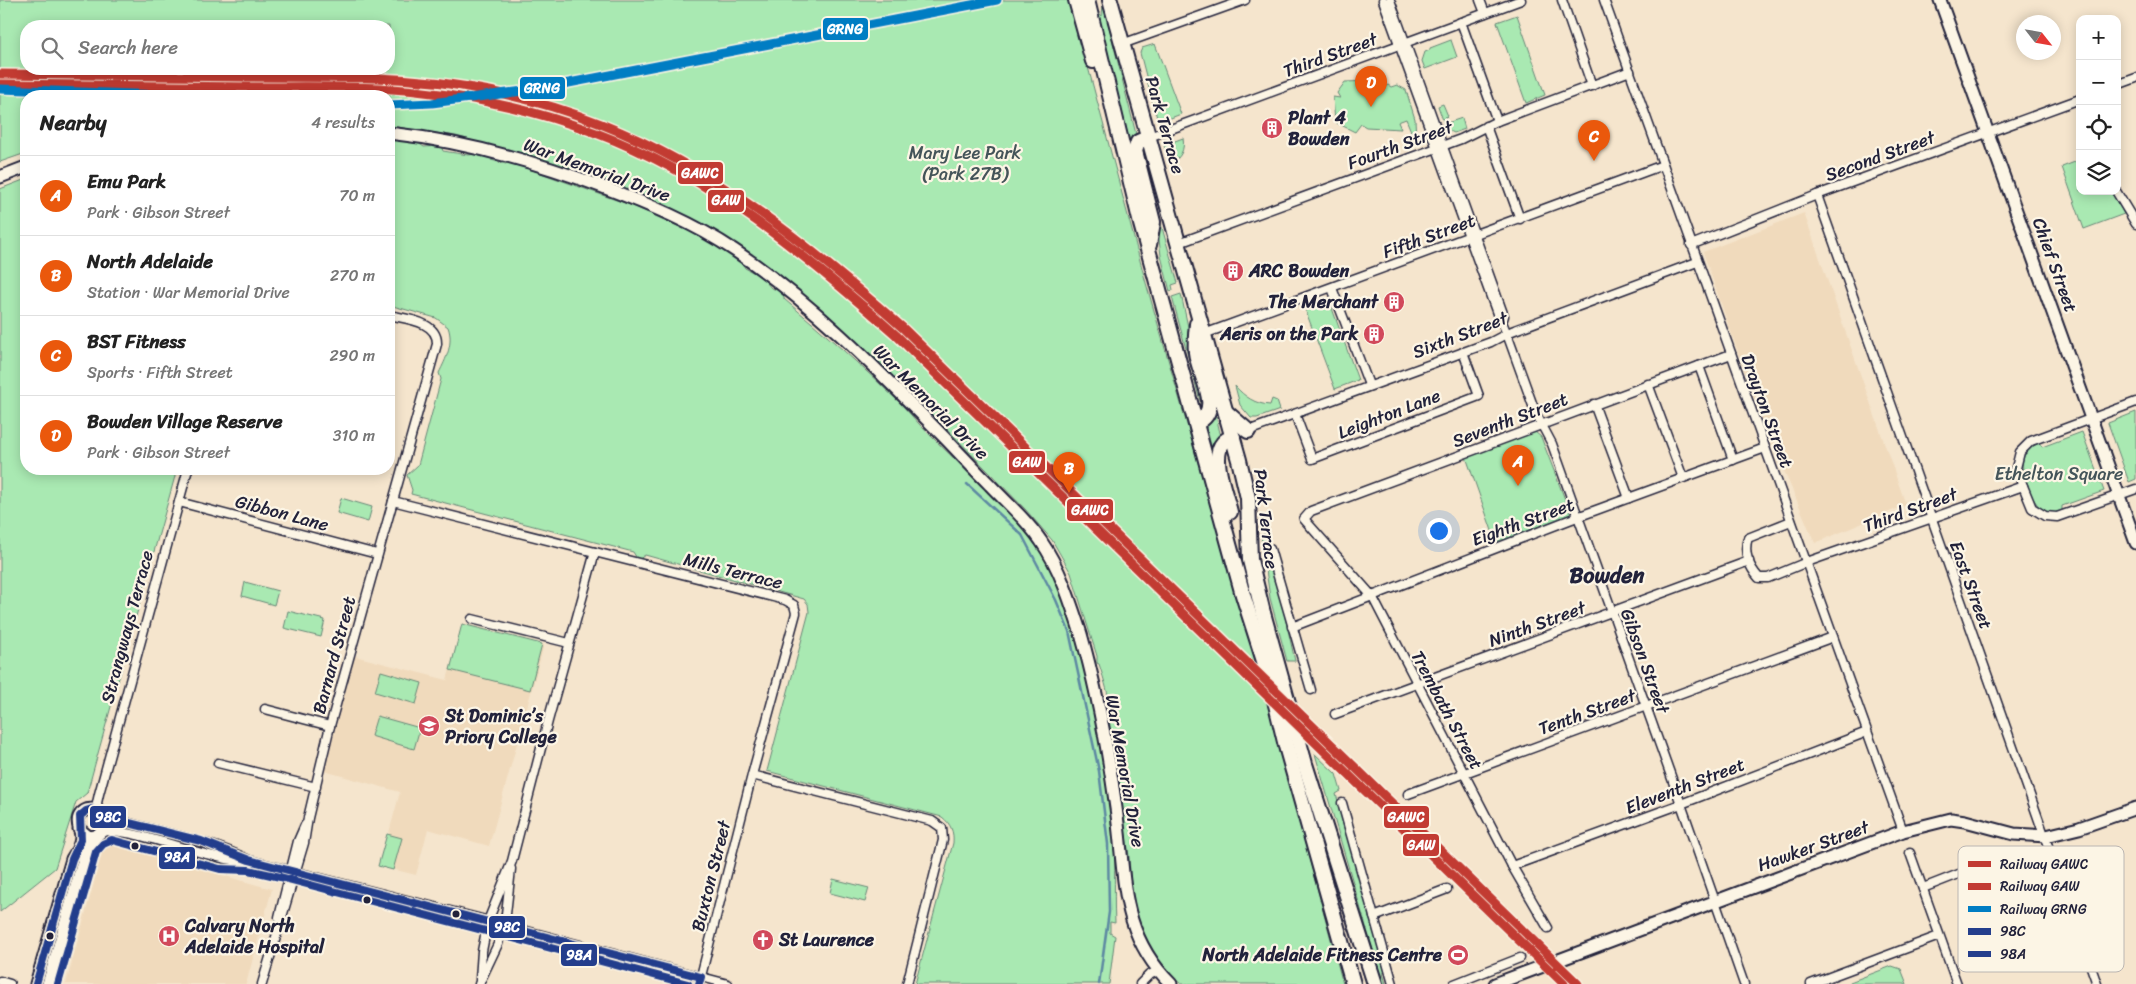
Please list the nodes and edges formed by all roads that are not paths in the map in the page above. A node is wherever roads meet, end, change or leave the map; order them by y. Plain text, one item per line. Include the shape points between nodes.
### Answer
1 (1076, 0) edge
2 (1086, 0) edge
3 (1110, 0) edge
4 (1245, 0) edge
5 (1383, 0) edge
6 (1390, 0) edge
7 (1480, 0) edge
8 (1520, 0) edge
9 (1562, 0) edge
10 (1604, 0) edge
11 (1940, 0) edge
12 (1485, 13) junction
13 (1461, 22) junction
14 (1122, 44) junction
15 (1402, 44) junction
16 (1630, 71) junction
17 (2136, 78) edge
18 (2121, 84) edge
19 (1592, 86) junction
20 (2076, 100) edge
21 (1497, 121) junction
22 (1486, 126) junction
23 (1988, 132) junction
24 (395, 134) edge
25 (1149, 137) junction
26 (1439, 147) junction
27 (1663, 165) junction
28 (20, 169) edge
29 (0, 177) edge
30 (1817, 195) junction
31 (2118, 195) edge
32 (1520, 219) junction
33 (1141, 224) junction
34 (2136, 224) edge
35 (1471, 237) junction
36 (1179, 243) junction
37 (1691, 245) junction
38 (1148, 248) junction
39 (1697, 262) junction
40 (1332, 288) junction
41 (1197, 309) junction
42 (395, 316) edge
43 (1204, 334) junction
44 (1507, 334) junction
45 (1463, 352) junction
46 (1730, 354) junction
47 (1699, 366) junction
48 (1648, 384) junction
49 (1369, 386) junction
50 (2136, 402) edge
51 (1594, 404) junction
52 (1226, 411) junction
53 (1295, 414) junction
54 (2091, 419) junction
55 (1196, 423) junction
56 (1541, 425) junction
57 (1248, 431) junction
58 (1233, 436) junction
59 (1765, 448) junction
60 (1733, 460) junction
61 (186, 475) edge
62 (1683, 478) junction
63 (2022, 486) junction
64 (2136, 489) edge
65 (2119, 495) junction
66 (1629, 498) junction
67 (393, 501) junction
68 (179, 502) junction
69 (1578, 518) junction
70 (1931, 518) junction
71 (1304, 519) joint
72 (1791, 521) junction
73 (2136, 543) edge
74 (1270, 549) dead end
75 (595, 552) junction
76 (378, 554) junction
77 (1749, 561) junction
78 (1807, 562) junction
79 (1238, 574) junction
80 (1372, 596) junction
81 (1612, 612) junction
82 (472, 619) dead end
83 (1292, 626) junction
84 (1833, 637) junction
85 (569, 643) junction
86 (1416, 684) junction
87 (1311, 690) dead end
88 (1646, 706) junction
89 (265, 709) dead end
90 (1335, 714) dead end
91 (330, 726) junction
92 (1867, 732) junction
93 (218, 763) dead end
94 (1464, 774) junction
95 (752, 775) junction
96 (316, 787) junction
97 (1408, 794) dead end
98 (1342, 803) dead end
99 (1682, 804) junction
100 (2136, 808) edge
101 (97, 812) junction
102 (80, 830) junction
103 (1904, 831) junction
104 (99, 835) junction
105 (2046, 836) junction
106 (2050, 846) edge
107 (1910, 853) dead end
108 (249, 860) junction
109 (512, 861) junction
110 (1512, 866) junction
111 (293, 871) junction
112 (1958, 874) edge
113 (1923, 888) junction
114 (1447, 889) dead end
115 (1716, 901) junction
116 (1374, 917) junction
117 (488, 921) junction
118 (504, 925) junction
119 (1548, 928) dead end
120 (1939, 936) junction
121 (1520, 958) dead end
122 (1158, 971) junction
123 (2094, 972) edge
124 (700, 980) edge
125 (0, 981) edge
126 (480, 981) edge
127 (1471, 981) edge
128 (1507, 982) edge
129 (10, 984) edge
130 (36, 984) edge
131 (48, 984) edge
132 (262, 984) edge
133 (728, 984) edge
134 (907, 984) edge
135 (1140, 984) edge
136 (1171, 984) edge
137 (1352, 984) edge
138 (1375, 984) edge
139 (1393, 984) edge
140 (1454, 984) edge
141 (1495, 984) edge
142 (1744, 984) edge
143 (1811, 984) edge
144 (1957, 984) edge
145 (2098, 984) edge

1 - 33 highway via 1130,200
2 - 33 highway, Park Terrace
3 - 14 highway, Park Terrace
4 - 14 street
5 - 15 street, Gibson Street
6 - 15 street, Gibson Street
7 - 12 street
8 - 12 street, Third Street
9 - 19 street
10 - 16 street, Drayton Street
11 - 23 street, Chief Street
12 - 13 street, Third Street
13 - 15 street, Third Street
13 - 21 street
14 - 25 highway, Park Terrace
15 - 25 street, Third Street
15 - 26 street, Gibson Street
16 - 19 street, Fourth Street
16 - 27 street, Drayton Street
17 - 18 street
19 - 21 street, Fourth Street
20 - 23 street, Second Street
21 - 22 street, Fourth Street
22 - 26 street, Fourth Street
22 - 32 street
23 - 30 street, Second Street
23 - 54 street, Chief Street
24 - 122 street, War Memorial Drive via 457,144 551,168 632,198 712,236 754,264 819,317 926,419 1020,516 1051,559 1082,637 1116,807 1127,904 1133,927
25 - 36 highway, Park Terrace
25 - 38 highway via 1138,142 1134,151 1153,222
26 - 35 street, Gibson Street
26 - 36 street, Fourth Street
27 - 32 street, Fifth Street
27 - 37 street, Drayton Street
28 - 29 street
30 - 37 street, Second Street
30 - 70 street, East Street
31 - 34 street
32 - 35 street, Fifth Street
33 - 38 highway, Park Terrace
35 - 40 street, Fifth Street
35 - 44 street, Gibson Street via 1504,316 1502,322
36 - 41 highway, Park Terrace
37 - 39 street, Drayton Street
38 - 55 highway, Park Terrace
39 - 44 street, Sixth Street
39 - 46 street, Drayton Street
40 - 43 street, Fifth Street
40 - 49 street
41 - 43 highway, Park Terrace
41 - 55 highway via 1196,352 1210,402 1209,414
42 - 67 street via 425,324 436,332 438,344
43 - 52 highway, Park Terrace
44 - 45 street, Sixth Street
44 - 56 street, Gibson Street
45 - 49 street, Sixth Street
45 - 53 street, Leighton Lane via 1479,396 1312,459
46 - 47 street, Seventh Street
46 - 59 street, Drayton Street
47 - 48 street, Seventh Street
47 - 60 street
48 - 51 street, Seventh Street
48 - 62 street
49 - 53 street, Sixth Street
50 - 54 street
51 - 56 street, Seventh Street
51 - 66 street
52 - 57 highway
52 - 58 highway, Park Terrace
53 - 57 street, Sixth Street
54 - 63 street via 2031,441 2020,452 2016,468
54 - 65 street, Chief Street
55 - 79 highway, Park Terrace
56 - 69 street, Gibson Street via 1552,444
56 - 71 street, Seventh Street via 1311,511
57 - 58 street, Sixth Street
58 - 79 highway via 1220,448 1218,466 1239,542
58 - 138 highway, Park Terrace via 1248,498 1250,560 1263,613 1305,764
59 - 60 street, Eighth Street
59 - 72 street, Drayton Street
60 - 62 street, Eighth Street
61 - 68 street, Strangways Terrace
62 - 66 street, Eighth Street
63 - 65 street via 2032,508 2045,516 2057,517
63 - 70 street, Third Street
64 - 65 street
65 - 73 street, Chief Street
66 - 69 street, Eighth Street
67 - 75 street, Mills Terrace
67 - 76 street, Barnard Street
68 - 76 street, Gibbon Lane
68 - 101 street, Strangways Terrace via 99,794
69 - 80 street, Eighth Street
69 - 81 street, Gibson Street
70 - 78 street, Third Street
70 - 105 street, East Street
71 - 80 street, Trembath Street
72 - 77 street via 1748,538
72 - 78 street, Drayton Street
74 - 83 street, Park Terrace
75 - 85 street
75 - 95 street, Mills Terrace via 785,600 794,605 796,614
76 - 91 street, Barnard Street
77 - 78 street via 1759,578 1768,578
77 - 81 street, Ninth Street
78 - 84 street, Drayton Street
79 - 137 highway, Park Terrace
80 - 83 street, Eighth Street
80 - 86 street, Trembath Street
81 - 86 street, Ninth Street
81 - 88 street, Gibson Street
82 - 85 street
83 - 87 street, Park Terrace
84 - 88 street, Tenth Street
84 - 92 street, Drayton Street
85 - 109 street
86 - 90 street, Ninth Street
86 - 94 street, Trembath Street
88 - 94 street, Tenth Street
88 - 99 street, Gibson Street
89 - 91 street
91 - 96 street, Barnard Street
92 - 99 street, Eleventh Street
92 - 103 street, Drayton Street
93 - 96 street
94 - 97 street, Tenth Street
94 - 110 street, Trembath Street
95 - 124 street, Buxton Street
95 - 134 street via 932,821 942,828 943,840
96 - 111 street, Barnard Street via 304,844
98 - 116 street
99 - 110 street, Eleventh Street
99 - 115 street, Gibson Street
100 - 105 street, Hawker Street
101 - 102 street via 79,818
101 - 104 street via 105,826
101 - 108 street via 114,820 226,850
102 - 104 street via 88,836
102 - 130 street via 80,840
103 - 105 street, Hawker Street via 1951,819 2014,834
103 - 115 street, Hawker Street
104 - 108 street via 106,830 120,831 223,859
104 - 131 street via 87,848
105 - 106 street, East Street
107 - 113 street
108 - 111 street
109 - 117 street
109 - 118 street
110 - 119 street, Trembath Street
111 - 117 street
111 - 132 street, Barnard Street
112 - 113 street
113 - 120 street
114 - 116 street
115 - 128 street, Hawker Street
115 - 142 street, Gibson Street
116 - 139 street
117 - 118 street
117 - 126 street
118 - 124 street
118 - 126 street
120 - 143 street
120 - 144 street
121 - 127 street
122 - 135 street
122 - 136 street, War Memorial Drive
123 - 145 street, East Street
124 - 133 street
125 - 129 street
127 - 140 street
128 - 141 street, Hawker Street

